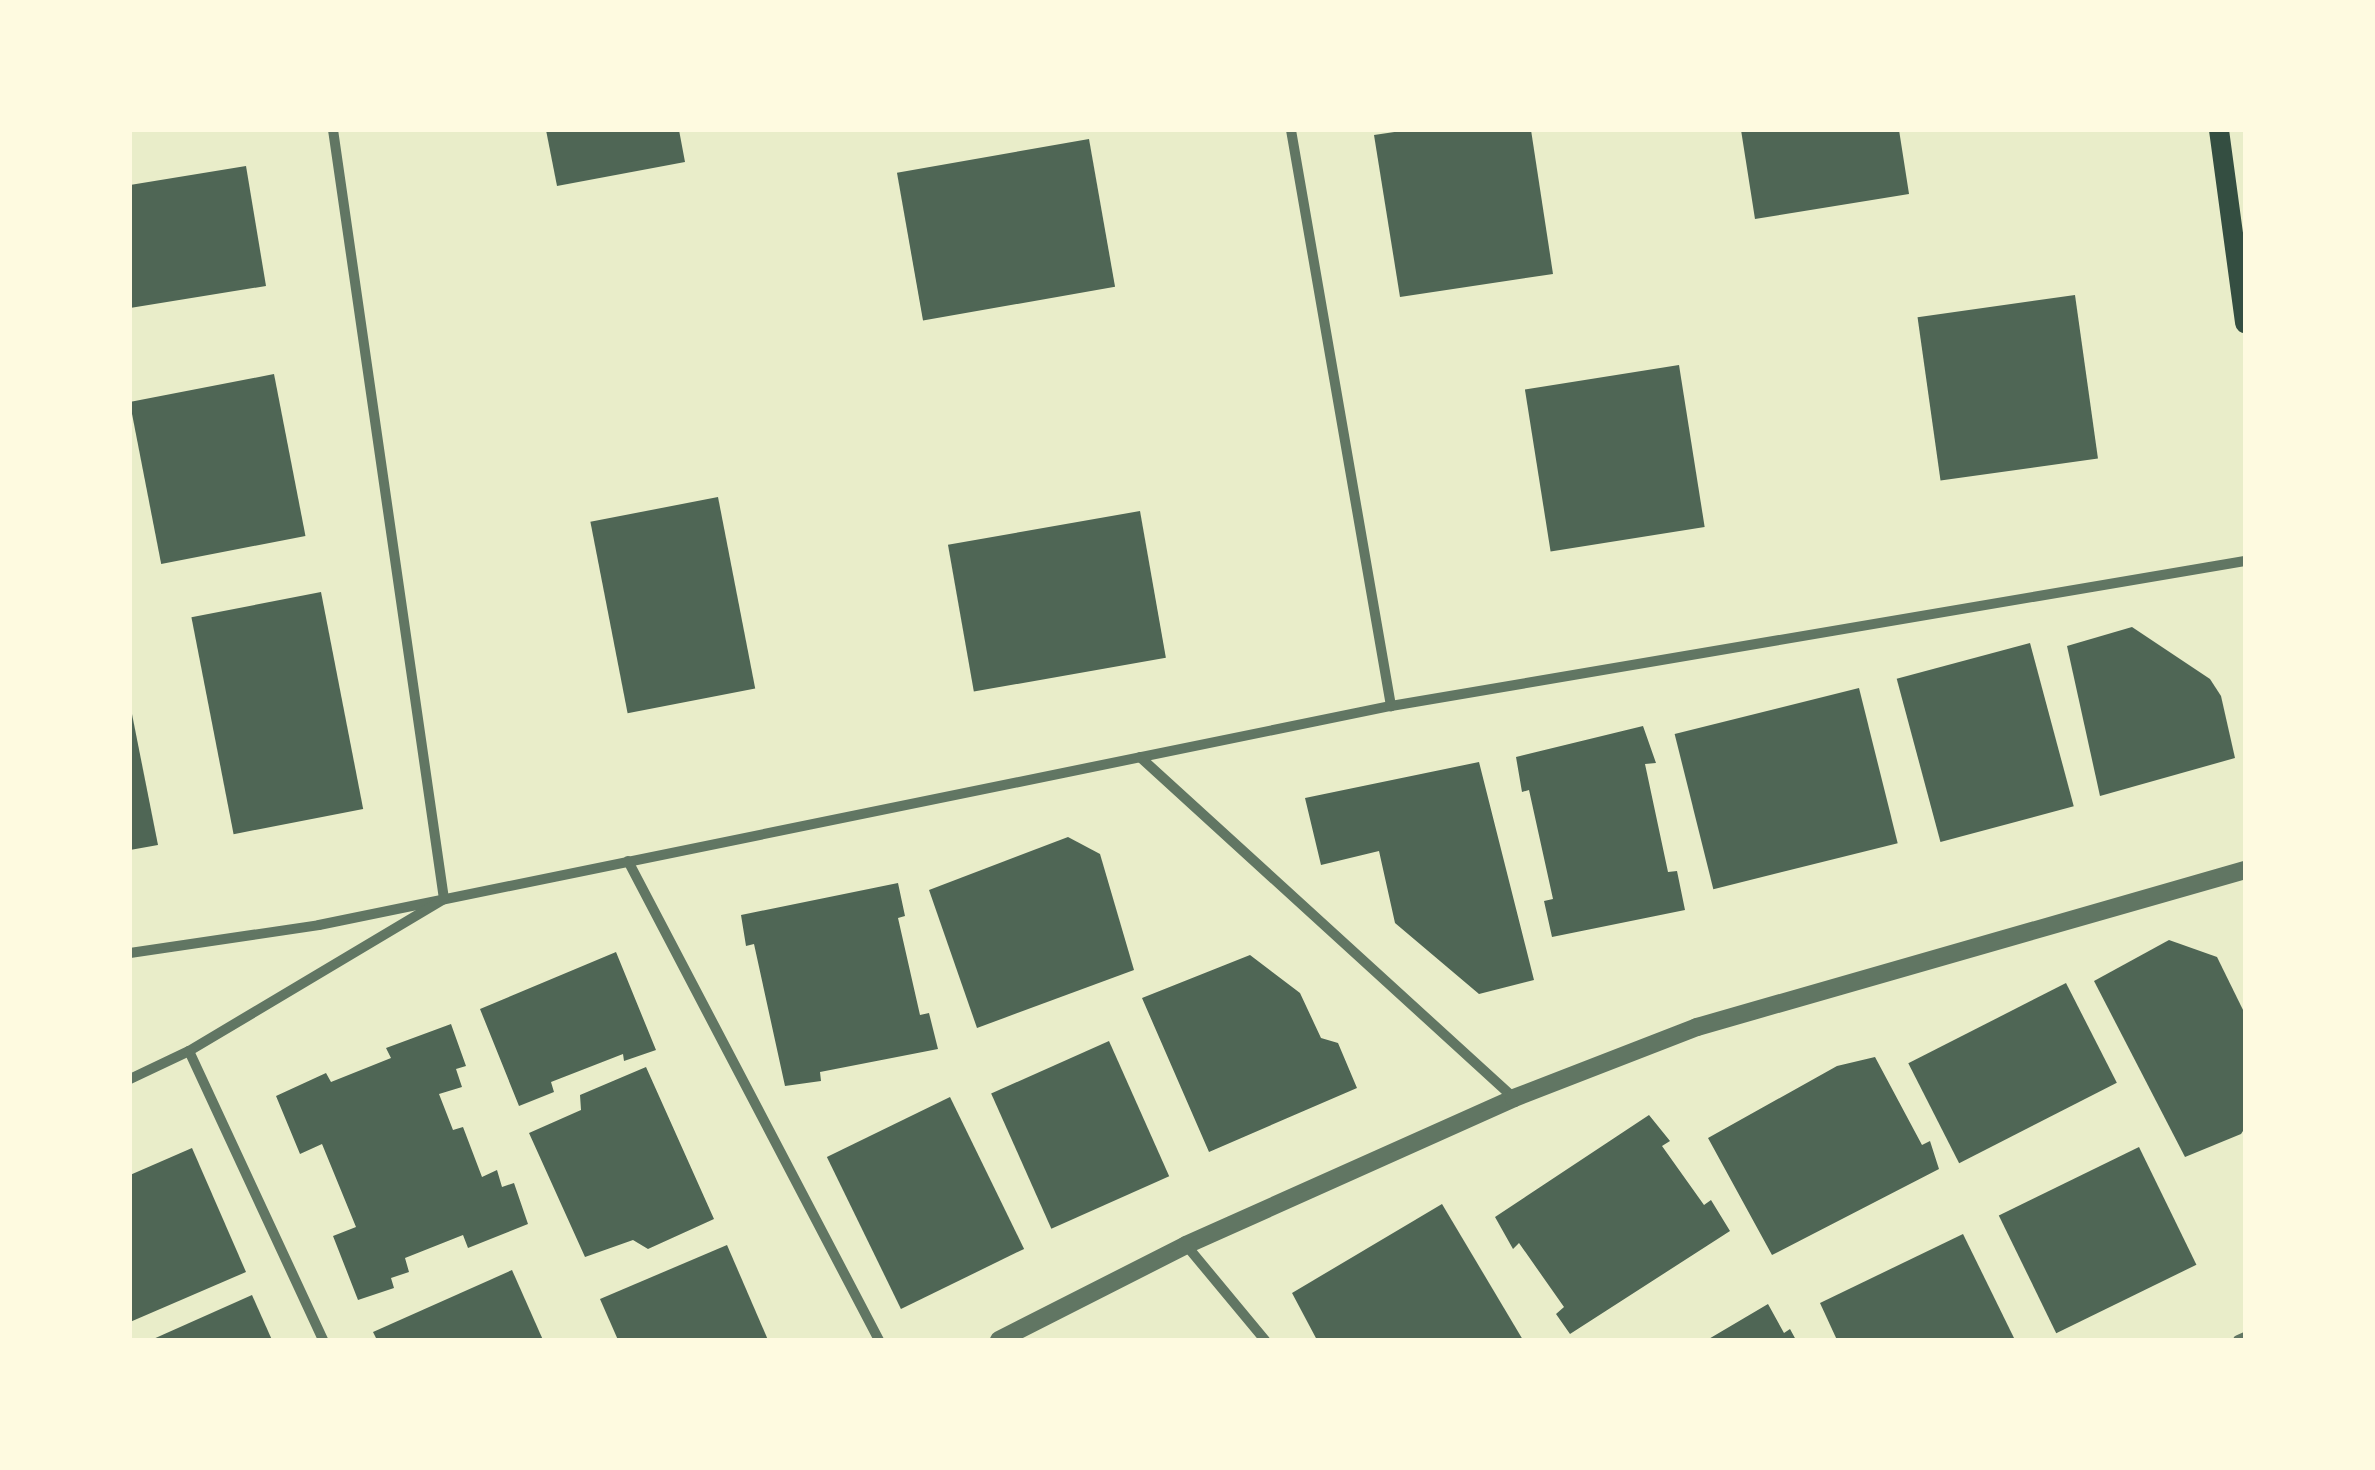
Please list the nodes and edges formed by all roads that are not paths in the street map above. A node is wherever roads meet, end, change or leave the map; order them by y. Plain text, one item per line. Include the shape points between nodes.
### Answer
1 (333, 130) edge
2 (1291, 130) edge
3 (2219, 130) edge
4 (2245, 323) edge
5 (2245, 560) edge
6 (1391, 706) junction
7 (1140, 757) junction
8 (628, 861) junction
9 (2245, 870) edge
10 (444, 899) junction
11 (130, 953) edge
12 (190, 1051) junction
13 (130, 1079) edge
14 (1514, 1098) junction
15 (1186, 1245) junction
16 (323, 1340) edge
17 (879, 1340) edge
18 (999, 1340) edge
19 (1265, 1340) edge

1 - 10 street
2 - 6 street
3 - 4 main road
5 - 6 street
6 - 7 street
7 - 8 street
7 - 14 street
8 - 10 street
8 - 17 street
9 - 14 street via 1697,1027
10 - 11 street
10 - 12 street
12 - 13 street
12 - 16 street
14 - 15 street
15 - 18 street
15 - 19 street

